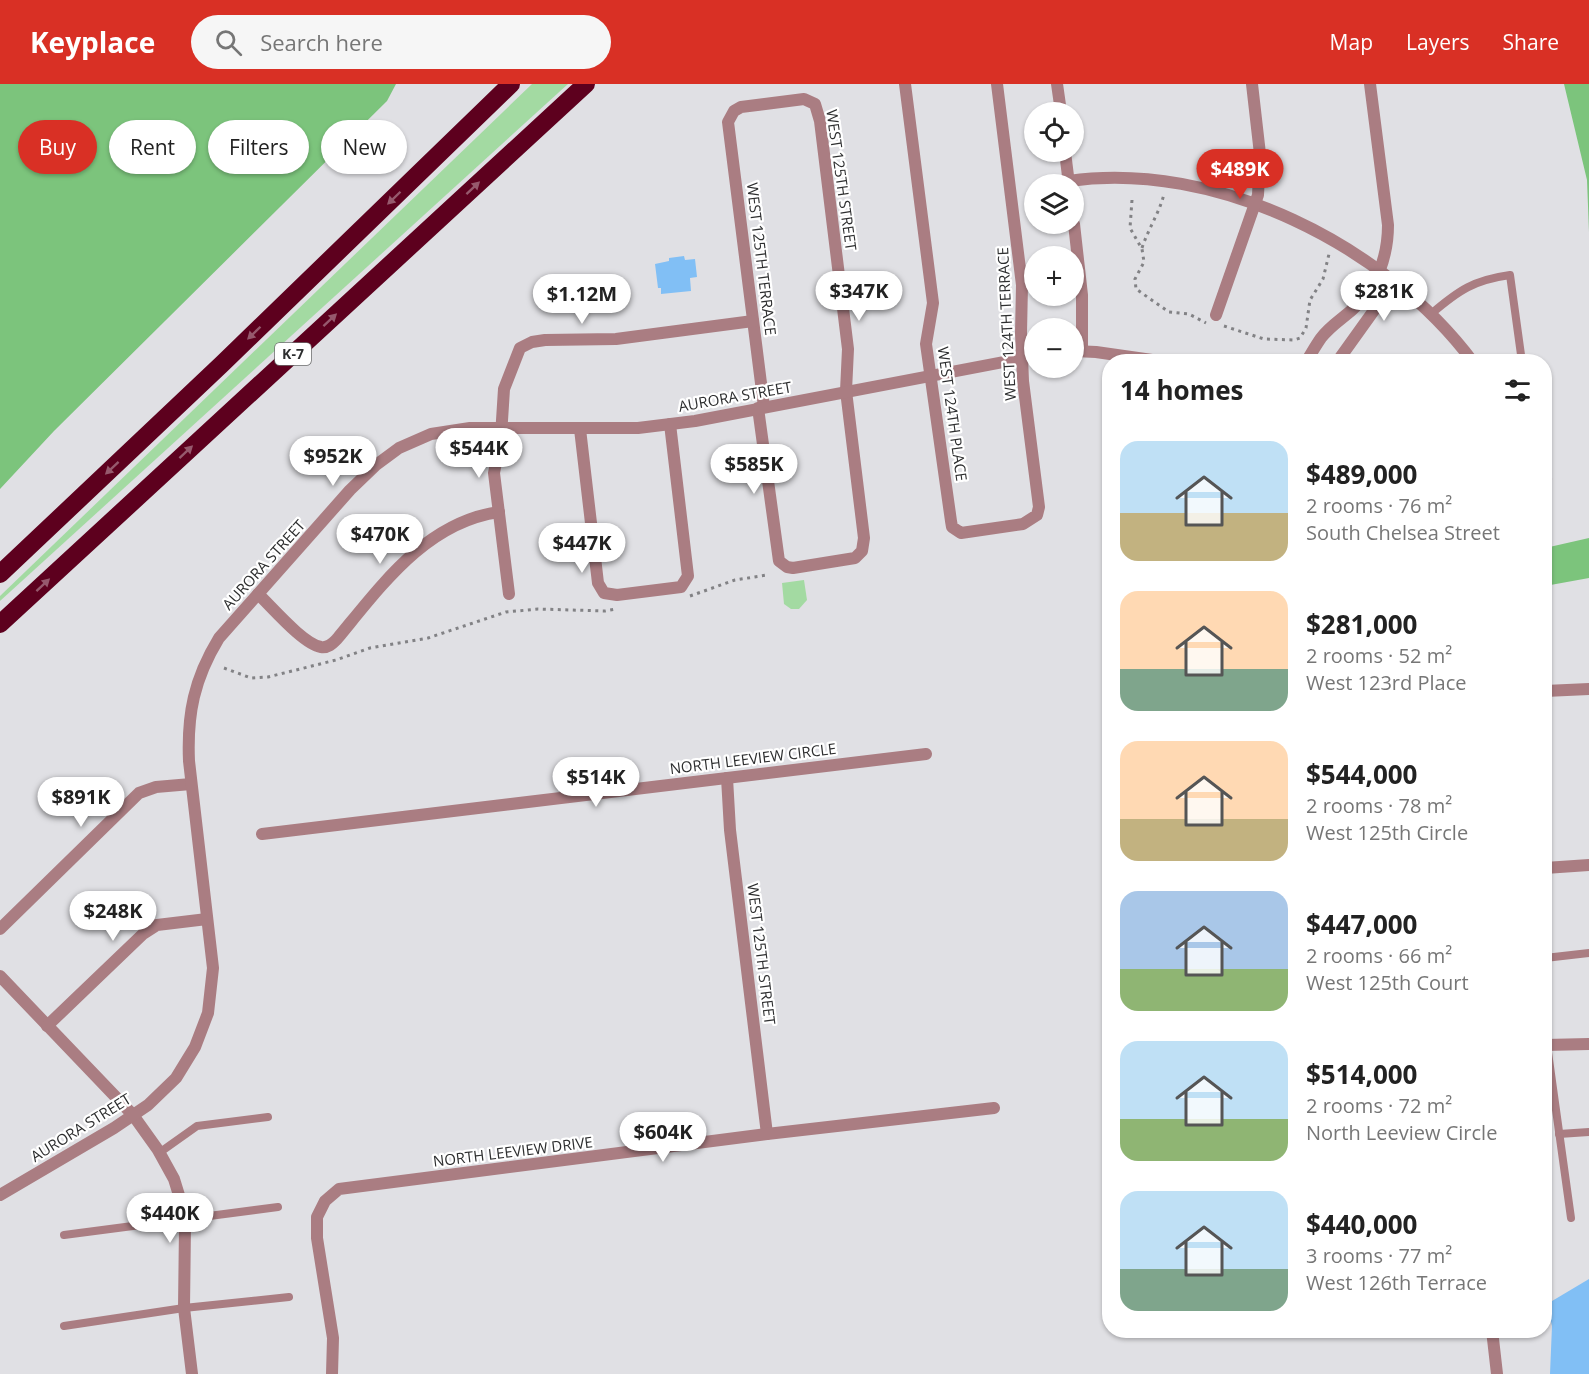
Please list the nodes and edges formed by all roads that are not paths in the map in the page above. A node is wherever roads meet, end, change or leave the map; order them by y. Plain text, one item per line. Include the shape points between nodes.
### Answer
1 (511, 84) edge
2 (586, 84) edge
3 (905, 84) edge
4 (997, 84) edge
5 (1057, 84) edge
6 (1252, 84) edge
7 (1370, 84) edge
8 (1059, 102) edge
9 (730, 115) joint
10 (1084, 180) edge
11 (1254, 205) junction
12 (1075, 234) edge
13 (1380, 270) junction
14 (1431, 314) junction
15 (1216, 315) dead end
16 (1080, 318) edge
17 (753, 321) junction
18 (1024, 342) edge
19 (1084, 352) edge
20 (1102, 354) edge
21 (1311, 354) edge
22 (1343, 354) edge
23 (1467, 354) edge
24 (1521, 354) edge
25 (1024, 358) edge
26 (931, 375) junction
27 (1030, 378) edge
28 (846, 391) junction
29 (761, 408) junction
30 (670, 424) junction
31 (502, 427) junction
32 (580, 429) junction
33 (499, 512) junction
34 (1028, 521) joint
35 (783, 565) joint
36 (0, 574) edge
37 (258, 594) junction
38 (509, 594) dead end
39 (0, 624) edge
40 (1589, 689) edge
41 (1552, 691) edge
42 (926, 754) dead end
43 (728, 778) junction
44 (191, 784) junction
45 (262, 834) dead end
46 (1589, 865) edge
47 (1552, 868) edge
48 (207, 919) junction
49 (0, 929) edge
50 (1589, 953) edge
51 (1552, 957) edge
52 (0, 976) edge
53 (47, 1026) junction
54 (1589, 1044) edge
55 (1552, 1045) edge
56 (1552, 1086) edge
57 (994, 1108) dead end
58 (134, 1115) junction
59 (268, 1117) dead end
60 (1589, 1132) edge
61 (767, 1134) junction
62 (1559, 1134) junction
63 (159, 1153) junction
64 (0, 1195) edge
65 (278, 1207) dead end
66 (1571, 1218) dead end
67 (184, 1220) junction
68 (64, 1235) dead end
69 (289, 1297) dead end
70 (184, 1308) junction
71 (64, 1326) dead end
72 (1493, 1338) edge
73 (192, 1374) edge
74 (332, 1374) edge
75 (1497, 1374) edge

1 -> 36 highway, K-7
39 -> 2 highway, K-7
3 - 26 street, WEST 124TH PLACE via 933,303 926,344
4 - 18 street, WEST 124TH TERRACE via 1022,285
5 - 8 street
6 - 11 street via 1260,154
7 - 13 street via 1388,225 1388,246
9 - 17 street, WEST 125TH TERRACE
9 - 28 street, WEST 125TH STREET via 749,105 804,99 815,104 848,349
10 - 11 street via 1102,177 1158,181
11 - 13 street via 1326,236
11 - 15 street
12 - 16 street via 1082,295
13 - 14 street
13 - 21 street via 1355,308 1321,338
13 - 22 street via 1384,295
14 - 23 street
14 - 24 lane via 1464,287 1510,275
17 - 29 street, WEST 125TH TERRACE
17 - 31 street via 616,339 532,342 520,348 504,389
19 - 20 street
25 - 26 street, AURORA STREET
26 - 28 street, AURORA STREET
26 - 34 street, WEST 124TH PLACE via 952,527 962,533
27 - 34 street, WEST 124TH TERRACE via 1039,507
28 - 29 street, AURORA STREET
28 - 35 street, WEST 125TH STREET via 864,546 852,559 793,568
29 - 30 street, AURORA STREET
29 - 35 street, WEST 125TH TERRACE via 776,556
30 - 32 street, AURORA STREET
30 - 32 street via 688,576 681,587 609,596 598,583
31 - 32 street, AURORA STREET
31 - 33 street via 494,473
31 - 37 street, AURORA STREET via 431,434 399,448 350,490
33 - 37 street via 467,519 415,551 329,646 309,641
33 - 38 street
37 - 44 street, AURORA STREET via 219,638 204,662 187,726
40 - 41 street
42 - 43 street, NORTH LEEVIEW CIRCLE
43 - 45 street, NORTH LEEVIEW CIRCLE
43 - 61 street, WEST 125TH STREET via 730,830
44 - 48 street, AURORA STREET
44 - 49 street via 139,793
46 - 47 street
48 - 53 street via 157,926 143,934
48 - 58 street, AURORA STREET via 213,968 208,1013 195,1047 176,1078
50 - 51 lane
52 - 53 street
53 - 58 street
54 - 55 street
56 - 62 lane
57 - 61 street, NORTH LEEVIEW DRIVE
58 - 63 street
58 - 64 street, AURORA STREET
59 - 63 lane via 197,1126
60 - 62 lane
61 - 74 street, NORTH LEEVIEW DRIVE via 339,1189 325,1201 317,1217 333,1338
62 - 66 lane
63 - 67 street via 174,1179
65 - 67 lane
67 - 68 lane
67 - 70 street
69 - 70 lane
70 - 71 lane
70 - 73 street
72 - 75 street

